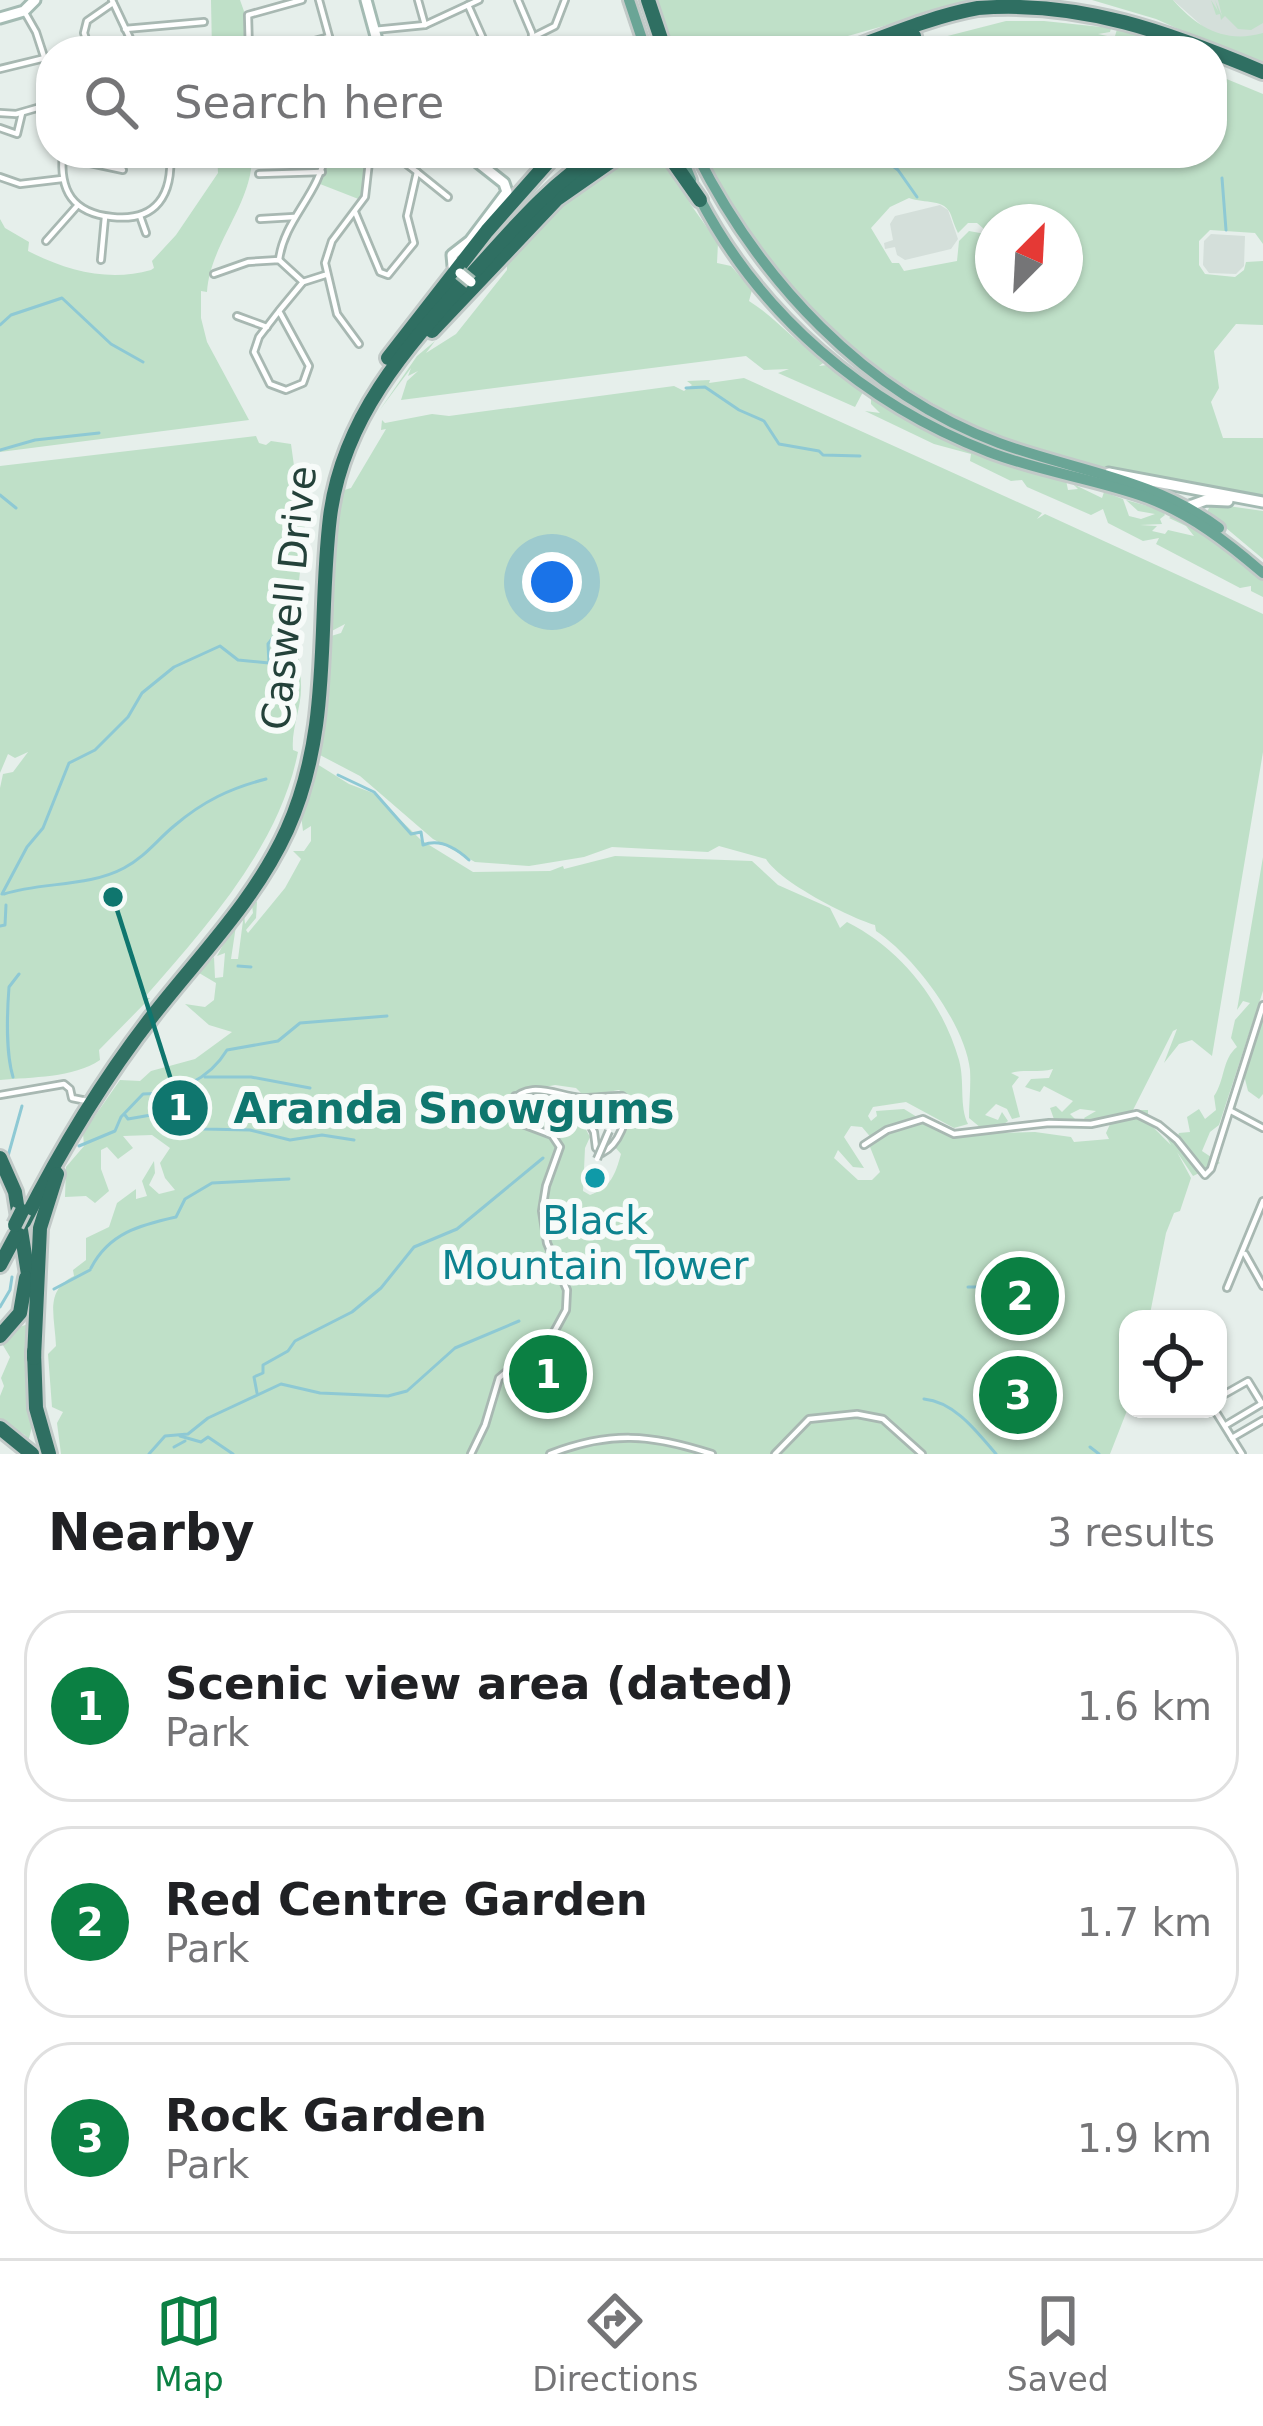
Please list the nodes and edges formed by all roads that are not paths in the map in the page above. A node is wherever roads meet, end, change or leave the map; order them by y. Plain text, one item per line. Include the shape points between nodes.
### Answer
1 (35, 0) edge
2 (302, 0) edge
3 (320, 0) edge
4 (366, 0) edge
5 (418, 0) edge
6 (479, 0) edge
7 (518, 0) edge
8 (566, 0) edge
9 (629, 0) edge
10 (646, 0) edge
11 (112, 2) edge
12 (468, 5) junction
13 (24, 11) junction
14 (0, 18) edge
15 (204, 22) dead end
16 (424, 25) junction
17 (125, 29) junction
18 (374, 30) junction
19 (908, 33) junction
20 (85, 36) edge
21 (128, 36) edge
22 (249, 36) edge
23 (329, 36) edge
24 (376, 36) edge
25 (482, 36) edge
26 (533, 36) edge
27 (535, 36) edge
28 (641, 36) edge
29 (657, 36) edge
30 (895, 36) edge
31 (898, 36) edge
32 (903, 36) edge
33 (1156, 36) edge
34 (1174, 36) edge
35 (36, 38) edge
36 (36, 60) edge
37 (1227, 60) edge
38 (1227, 64) edge
39 (0, 69) edge
40 (1263, 76) edge
41 (36, 109) edge
42 (0, 113) edge
43 (22, 113) junction
44 (0, 128) edge
45 (62, 168) edge
46 (115, 168) edge
47 (169, 168) edge
48 (323, 168) edge
49 (369, 168) edge
50 (412, 168) edge
51 (485, 168) edge
52 (542, 168) edge
53 (542, 168) edge
54 (566, 168) joint
55 (584, 168) edge
56 (597, 168) edge
57 (678, 168) edge
58 (686, 168) edge
59 (704, 168) edge
60 (123, 170) dead end
61 (322, 172) junction
62 (417, 172) junction
63 (260, 174) dead end
64 (0, 177) edge
65 (62, 178) junction
66 (563, 187) junction
67 (448, 197) dead end
68 (700, 200) junction
69 (77, 206) junction
70 (356, 212) junction
71 (140, 216) junction
72 (105, 217) junction
73 (294, 217) junction
74 (260, 219) dead end
75 (146, 233) dead end
76 (46, 242) dead end
77 (478, 251) junction
78 (504, 251) joint
79 (101, 260) dead end
80 (279, 260) junction
81 (458, 270) junction
82 (214, 274) dead end
83 (325, 275) junction
84 (303, 282) junction
85 (279, 311) junction
86 (237, 316) dead end
87 (267, 327) junction
88 (423, 338) junction
89 (359, 344) dead end
90 (361, 402) junction
91 (1103, 472) junction
92 (1066, 475) junction
93 (1215, 496) junction
94 (1263, 504) edge
95 (1187, 507) junction
96 (1207, 524) junction
97 (327, 569) junction
98 (1263, 569) edge
99 (321, 624) junction
100 (321, 650) junction
101 (1263, 1005) edge
102 (114, 1070) junction
103 (534, 1089) junction
104 (0, 1095) edge
105 (515, 1096) junction
106 (80, 1100) junction
107 (532, 1101) junction
108 (1229, 1110) junction
109 (613, 1122) dead end
110 (1263, 1128) edge
111 (864, 1145) dead end
112 (0, 1158) edge
113 (597, 1160) dead end
114 (1263, 1202) edge
115 (1260, 1217) edge
116 (19, 1223) junction
117 (0, 1251) edge
118 (1244, 1252) junction
119 (25, 1255) junction
120 (0, 1265) edge
121 (1263, 1286) edge
122 (1227, 1288) dead end
123 (0, 1336) edge
124 (34, 1358) junction
125 (1227, 1393) edge
126 (1262, 1403) edge
127 (1219, 1418) edge
128 (1263, 1420) edge
129 (1224, 1426) junction
130 (0, 1428) edge
131 (1232, 1438) junction
132 (32, 1454) edge
133 (49, 1454) edge
134 (471, 1454) edge
135 (550, 1454) edge
136 (712, 1454) edge
137 (775, 1454) edge
138 (922, 1454) edge
139 (1242, 1454) edge

1 - 13 street
2 - 22 street via 248,16
3 - 23 street
4 - 18 street
5 - 16 street
6 - 12 street
7 - 26 street
8 - 27 street via 555,26
9 - 28 main road
10 - 29 highway
11 - 17 street
11 - 20 street via 87,21
12 - 16 street
12 - 25 street
13 - 14 street
13 - 35 street
15 - 17 street
16 - 18 street
17 - 21 street
18 - 24 street
19 - 30 highway
19 - 31 highway
19 - 32 highway
19 - 33 highway via 990,14 1054,10
19 - 34 highway via 991,6 1070,4
36 - 39 street
37 - 40 highway
38 - 40 highway
41 - 43 street
42 - 43 street
43 - 44 street via 17,134
45 - 65 street
46 - 60 street
47 - 71 street via 167,192
48 - 61 street
49 - 70 street
50 - 62 street
51 - 81 street via 507,192 452,255
52 - 77 street
53 - 90 highway via 428,304
54 - 77 highway
54 - 90 highway via 400,347
55 - 66 highway
56 - 66 highway
57 - 68 highway
58 - 68 main road
59 - 91 main road via 757,256 838,343 893,386 996,442
61 - 63 street
61 - 73 street
62 - 67 street
62 - 70 street via 407,216 414,243 388,274 380,272
64 - 65 street via 20,184
65 - 69 street
66 - 78 highway
66 - 88 highway
66 - 97 highway via 411,343 367,404 334,490
68 - 92 main road via 752,281 832,361 944,432
69 - 72 street
69 - 76 street
70 - 83 street via 328,248
71 - 72 street
71 - 75 street
72 - 79 street
73 - 74 street
73 - 80 street
77 - 81 street
78 - 81 street via 477,282
80 - 82 street
80 - 84 street
81 - 88 highway via 471,287
83 - 84 street
83 - 89 street via 341,322
84 - 85 street
85 - 87 street
85 - 87 street via 309,366 298,388 275,388 256,360
86 - 87 street
88 - 97 highway via 377,398 351,450
90 - 99 highway, Caswell Drive via 325,501
91 - 93 street
91 - 95 main road
92 - 95 main road
92 - 96 main road
93 - 94 street
93 - 95 street via 1196,494
93 - 96 street via 1202,507
95 - 96 main road
96 - 98 main road
97 - 99 highway, Caswell Drive
99 - 100 highway, Caswell Drive
100 - 102 highway, Caswell Drive via 316,738 289,825 252,893
100 - 106 highway, Caswell Drive via 306,749 266,856
101 - 108 street
102 - 116 highway
102 - 124 highway via 44,1212
103 - 105 street
103 - 107 street
103 - 107 street via 622,1096 627,1113 602,1153 586,1116
104 - 106 street via 65,1084
105 - 107 street
105 - 134 street via 510,1117 552,1135 560,1147 542,1211 567,1304 554,1332 499,1378
106 - 116 highway, Caswell Drive
108 - 110 street
108 - 111 street via 1205,1175 1177,1140 1137,1114 954,1134 923,1119
109 - 113 street, bridge
112 - 119 highway via 15,1192
114 - 115 street
115 - 118 street
116 - 117 highway
116 - 120 highway
118 - 121 street
118 - 122 street
119 - 123 highway via 23,1305
119 - 124 highway
124 - 133 highway
125 - 126 street via 1248,1381
126 - 129 street
127 - 129 street
128 - 131 street
129 - 131 street
130 - 132 highway
131 - 139 street
135 - 136 street via 607,1436
137 - 138 street via 809,1419 857,1414 883,1419

